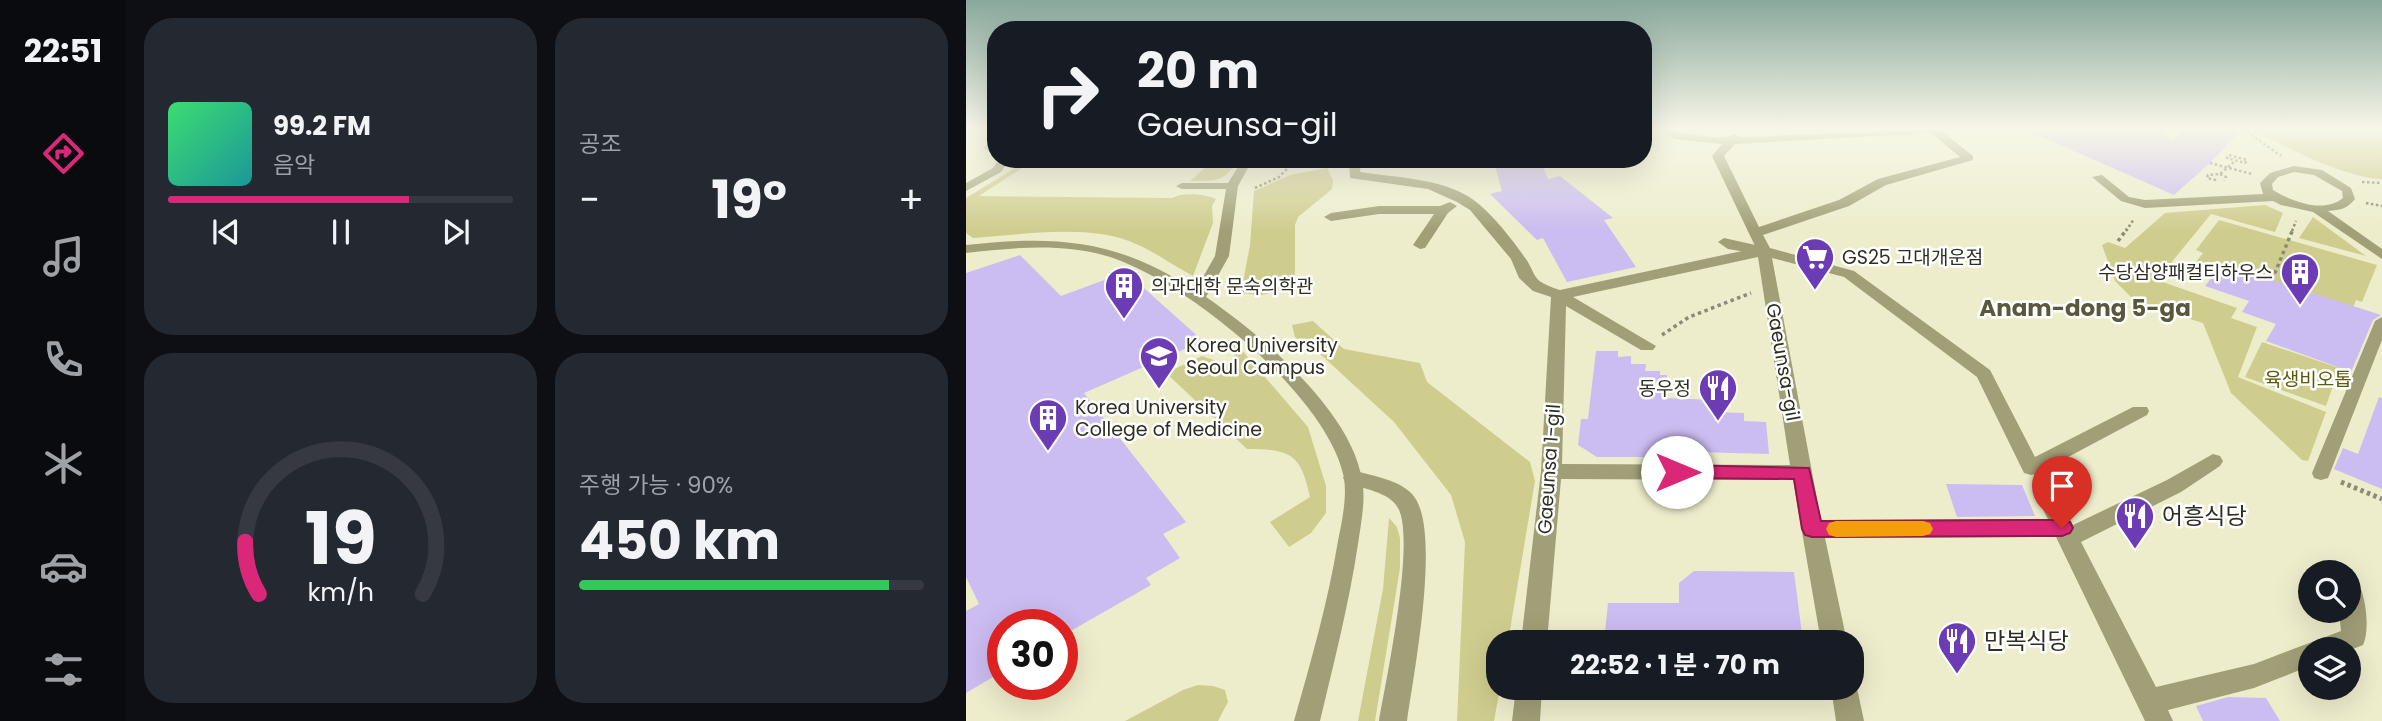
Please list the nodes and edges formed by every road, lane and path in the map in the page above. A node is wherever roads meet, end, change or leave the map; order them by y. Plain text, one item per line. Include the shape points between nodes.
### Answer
1 (1721, 163) edge
2 (1952, 163) edge
3 (2210, 163) dead end
4 (2233, 163) edge
5 (2290, 163) edge
6 (2225, 167) junction
7 (998, 168) edge
8 (1243, 168) edge
9 (1288, 168) edge
10 (1354, 168) edge
11 (2299, 169) junction
12 (2249, 173) dead end
13 (2220, 174) dead end
14 (2098, 177) dead end
15 (1182, 186) dead end
16 (966, 188) edge
17 (1231, 189) junction
18 (2274, 197) junction
19 (1462, 199) junction
20 (2145, 204) junction
21 (2302, 207) junction
22 (2317, 209) junction
23 (1443, 210) junction
24 (1331, 217) dead end
25 (2118, 241) dead end
26 (1724, 242) dead end
27 (1760, 242) junction
28 (1420, 245) dead end
29 (966, 249) edge
30 (2382, 255) edge
31 (2272, 280) dead end
32 (1770, 286) junction
33 (1559, 295) junction
34 (1197, 300) junction
35 (2382, 321) edge
36 (1647, 346) joint
37 (2140, 411) dead end
38 (2214, 461) dead end
39 (1551, 471) junction
40 (1802, 473) junction
41 (2321, 473) joint
42 (1353, 478) junction
43 (2048, 498) dead end
44 (2382, 499) edge
45 (1812, 529) junction
46 (2065, 533) junction
47 (1535, 630) edge
48 (1833, 630) edge
49 (2298, 659) edge
50 (1528, 700) edge
51 (1846, 700) edge
52 (2154, 712) edge
53 (1307, 720) edge
54 (1393, 721) edge
55 (1526, 721) edge
56 (1850, 721) edge

1 - 27 street, Gaeunsa-gil
2 - 27 street via 1882,182
3 - 6 path
4 - 6 path
5 - 11 path
6 - 12 path
6 - 13 path
7 - 16 lane
8 - 17 lane
9 - 17 path via 1247,191
10 - 19 street via 1354,175 1431,186
11 - 18 lane via 2268,179 2264,187
11 - 22 lane via 2328,177 2347,190 2345,204
14 - 20 lane via 2125,199
15 - 17 lane
17 - 34 lane via 1222,256
18 - 20 lane
18 - 21 lane
19 - 23 street
19 - 33 street via 1475,207 1518,258 1524,275 1538,288
20 - 25 path
21 - 22 lane
21 - 31 path
22 - 30 lane
23 - 24 street via 1379,210
23 - 28 street
26 - 27 lane via 1733,246
27 - 32 street, Gaeunsa-gil
27 - 33 street
27 - 37 street via 1849,274 1984,374 2031,468
29 - 34 lane via 1046,244 1110,253 1154,271
32 - 36 path via 1689,317
32 - 40 street, Gaeunsa-gil
33 - 36 street
33 - 39 street, Gaeunsa 1-gil
34 - 42 lane via 1253,339 1297,381 1341,441
35 - 41 lane
38 - 46 street via 2174,486
39 - 40 street
39 - 47 street, Gaeunsa 1-gil
40 - 45 street, Gaeunsa-gil
41 - 44 path
42 - 53 lane via 1340,594
42 - 54 street via 1399,496 1412,510 1415,528
43 - 46 street
45 - 46 street
45 - 48 street, Gaeunsa-gil
46 - 52 street
49 - 52 street
50 - 55 street
51 - 56 street

